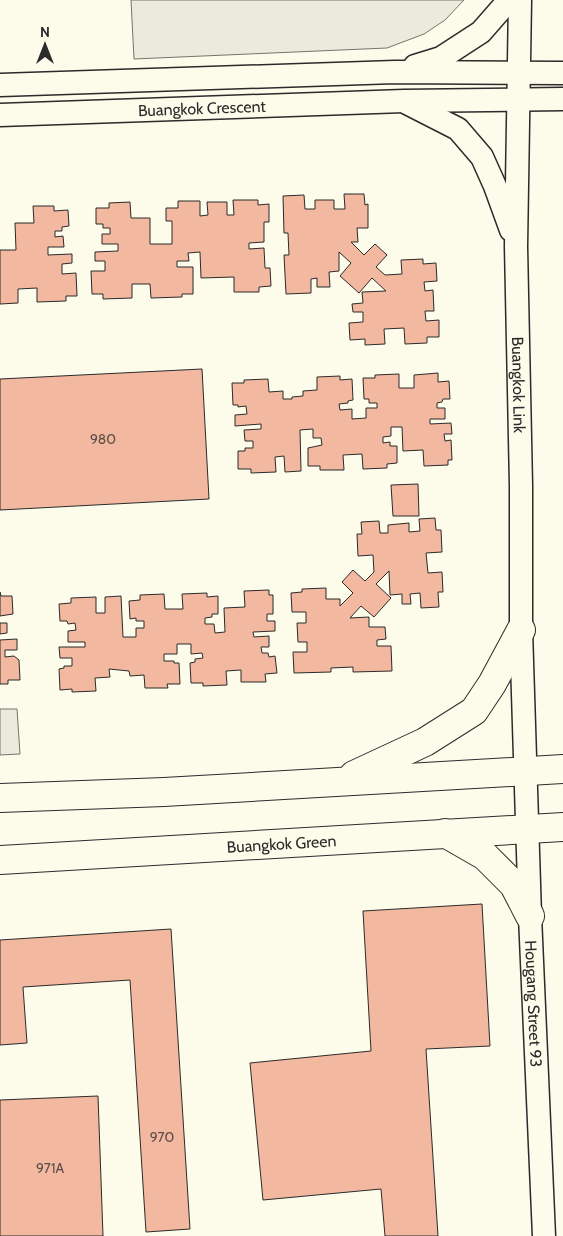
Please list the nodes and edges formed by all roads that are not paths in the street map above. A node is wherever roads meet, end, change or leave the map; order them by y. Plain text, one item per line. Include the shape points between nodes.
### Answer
1 (509, 0) edge
2 (520, 0) edge
3 (395, 72) junction
4 (519, 73) junction
5 (563, 73) edge
6 (0, 85) edge
7 (519, 99) junction
8 (563, 99) edge
9 (404, 101) junction
10 (0, 115) edge
11 (516, 246) junction
12 (521, 630) junction
13 (563, 769) edge
14 (526, 771) junction
15 (341, 781) junction
16 (0, 798) edge
17 (563, 827) edge
18 (528, 829) junction
19 (445, 833) junction
20 (0, 860) edge
21 (530, 916) junction
22 (544, 1236) edge

1 - 3 street, Buangkok Crescent via 481,32 441,58
2 - 4 street, Buangkok Link
3 - 4 street, Buangkok Crescent
3 - 6 street, Buangkok Crescent
4 - 5 street, Buangkok Crescent
4 - 7 street, Buangkok Link
7 - 8 street, Buangkok Crescent
7 - 9 street, Buangkok Crescent
7 - 11 street, Buangkok Link
9 - 10 street, Buangkok Crescent
9 - 11 street, Buangkok Crescent via 458,129 482,158
11 - 12 street, Buangkok Link
12 - 14 street, Buangkok Link
12 - 15 main road via 474,711 425,742
13 - 14 main road
14 - 15 main road
14 - 18 street, Hougang Street 93
15 - 16 main road
17 - 18 main road, Buangkok Green
18 - 19 main road, Buangkok Green
18 - 21 street, Hougang Street 93
19 - 20 main road, Buangkok Green
19 - 21 main road via 484,856 514,885
21 - 22 street, Hougang Street 93

